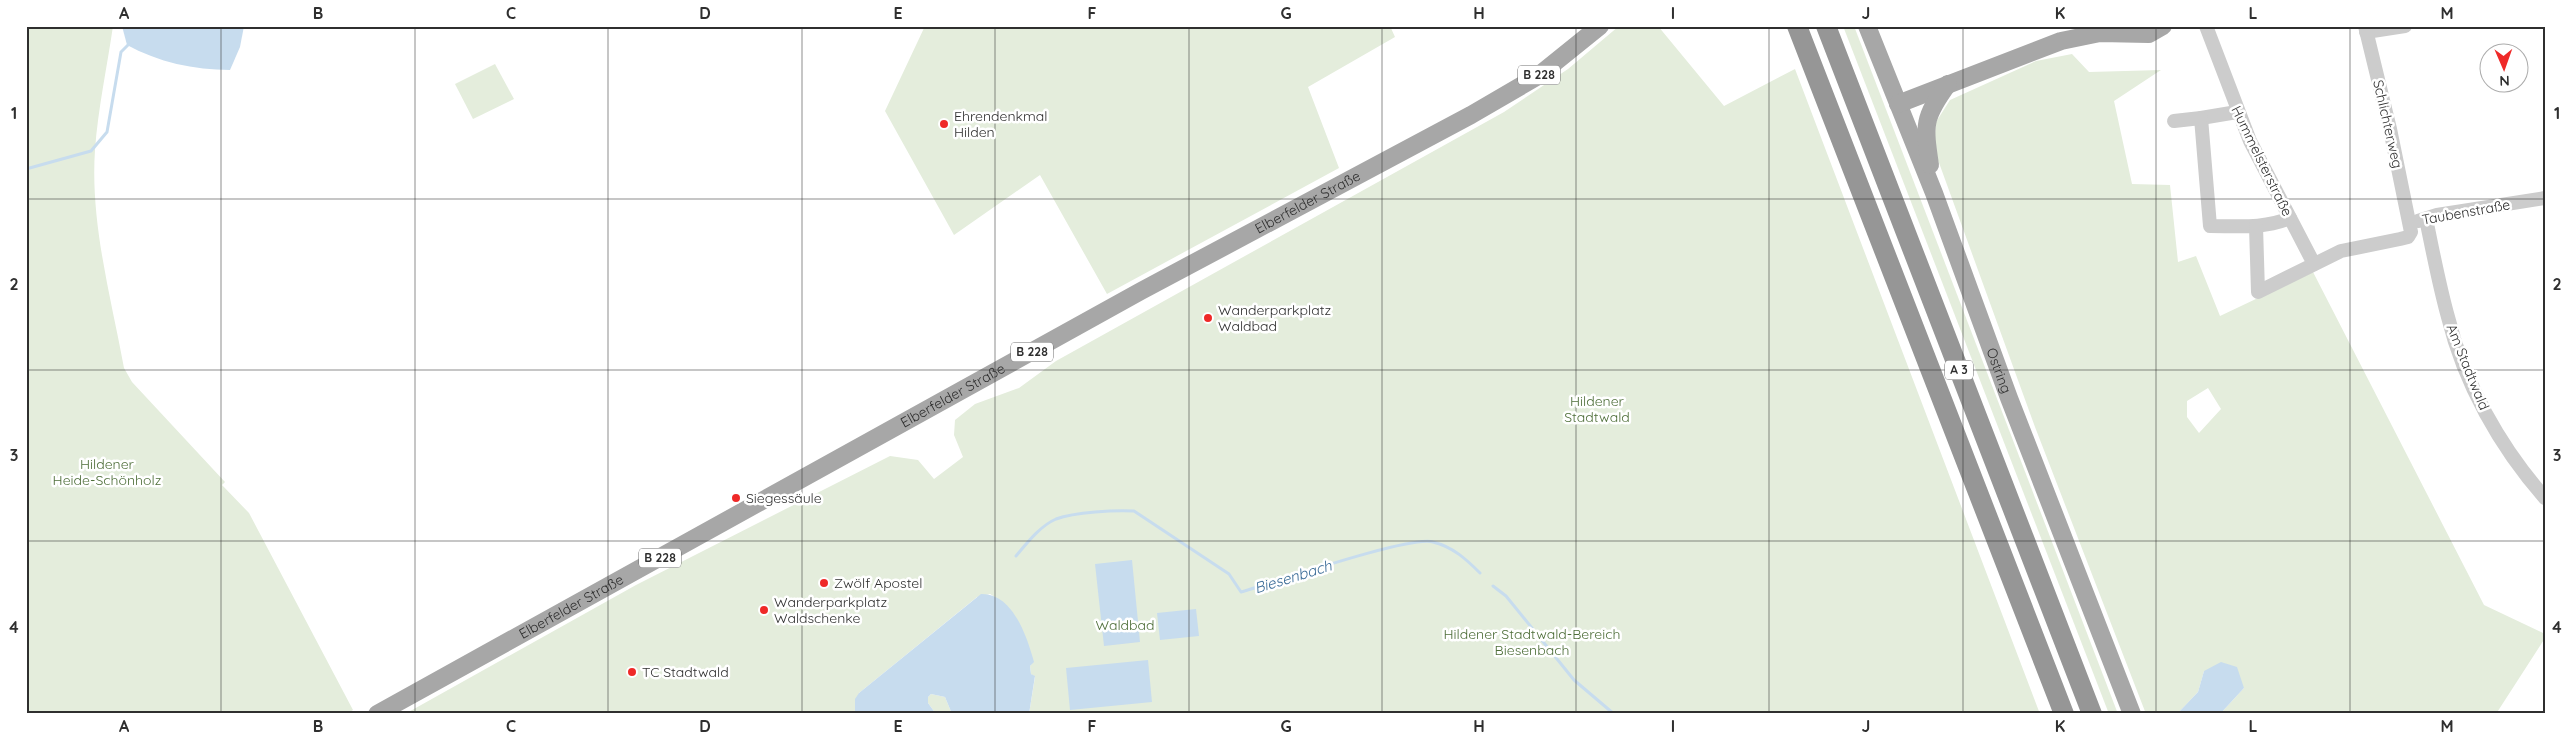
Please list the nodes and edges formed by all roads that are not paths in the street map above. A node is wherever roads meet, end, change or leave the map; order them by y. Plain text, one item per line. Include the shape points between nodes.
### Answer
1 (1600, 26) edge
2 (1798, 26) edge
3 (1826, 26) edge
4 (1867, 26) edge
5 (2163, 26) edge
6 (2206, 26) edge
7 (2405, 26) edge
8 (2365, 29) edge
9 (1948, 84) junction
10 (1898, 104) junction
11 (2237, 112) junction
12 (2201, 118) junction
13 (2174, 121) dead end
14 (1934, 193) junction
15 (2545, 198) edge
16 (2290, 218) junction
17 (2426, 220) junction
18 (2411, 222) junction
19 (2256, 226) junction
20 (2314, 264) junction
21 (2545, 498) edge
22 (377, 714) edge
23 (2064, 714) edge
24 (2092, 714) edge
25 (2132, 714) edge

1 - 22 main road, Elberfelder Straße / B 228 via 1538,76 1471,115 1141,291
2 - 23 highway, A 3
3 - 24 highway, A 3
4 - 10 main road, Ostring
5 - 9 main road via 2149,34 2100,33 2061,41
6 - 11 street, Hummelsterstraße
7 - 8 street
8 - 18 street, Schlichterweg
9 - 10 main road
9 - 14 main road via 1931,108 1926,126 1925,141
10 - 14 main road, Ostring
11 - 12 street
11 - 16 street, Hummelsterstraße
12 - 13 street
12 - 19 street via 2210,226
14 - 25 main road, Ostring via 2009,398
15 - 17 street, Taubenstraße via 2437,215
16 - 19 street via 2277,224
16 - 20 street, Hummelsterstraße
17 - 18 street, Taubenstraße
17 - 21 street, Am Stadtwald via 2448,318 2466,368 2502,441
18 - 20 street, Taubenstraße via 2408,237 2351,249
19 - 20 street via 2258,292

